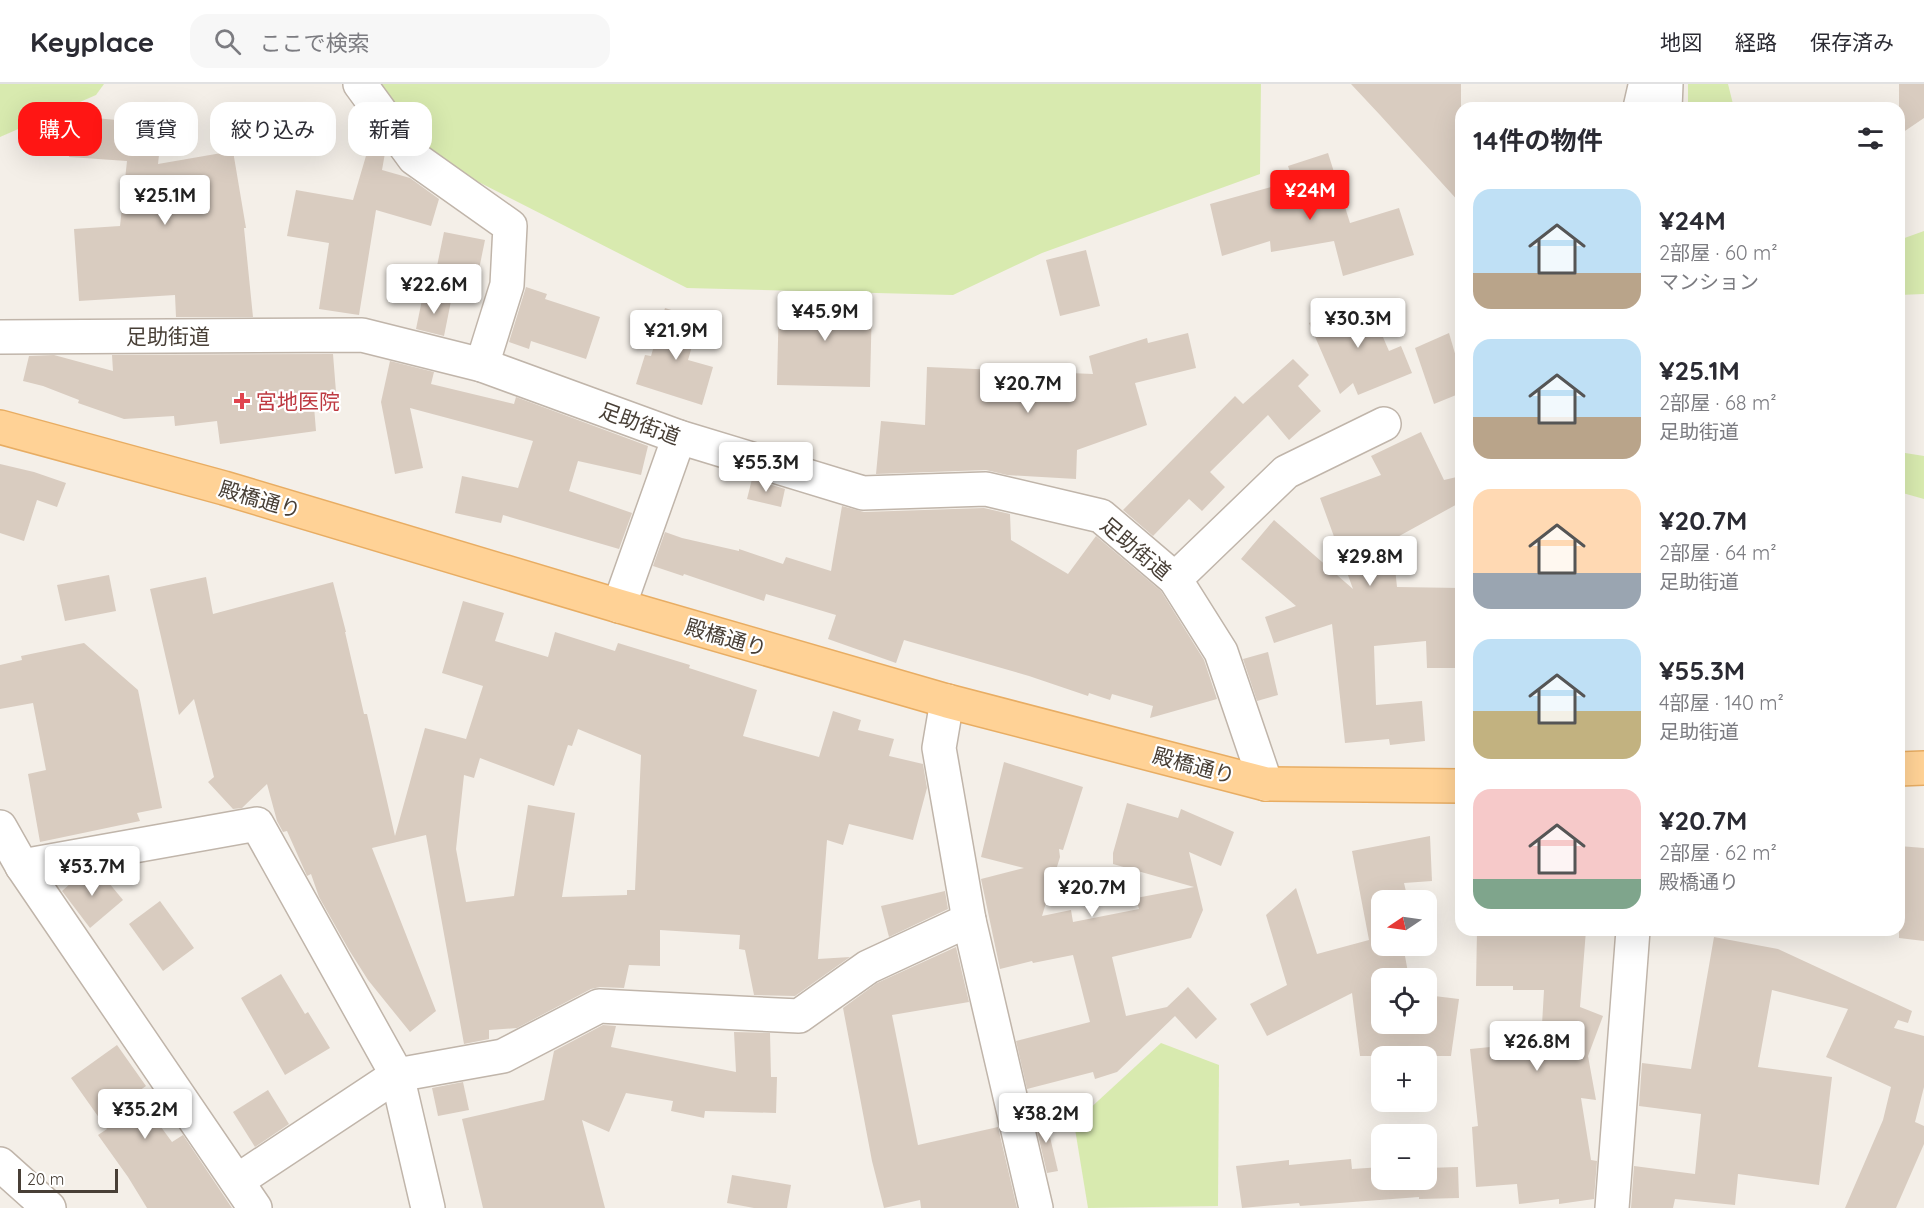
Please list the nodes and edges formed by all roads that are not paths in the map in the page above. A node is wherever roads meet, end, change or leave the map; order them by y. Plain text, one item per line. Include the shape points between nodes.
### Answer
1 (360, 84) edge
2 (0, 337) edge
3 (482, 365) junction
4 (1384, 424) dead end
5 (0, 427) edge
6 (679, 437) junction
7 (1175, 579) junction
8 (619, 606) junction
9 (947, 701) junction
10 (1924, 768) edge
11 (1905, 769) edge
12 (1266, 784) junction
13 (1455, 786) edge
14 (0, 827) edge
15 (22, 866) junction
16 (969, 920) junction
17 (1633, 936) edge
18 (397, 1075) junction
19 (0, 1164) edge
20 (237, 1181) junction
21 (49, 1208) edge
22 (255, 1208) edge
23 (428, 1208) edge
24 (1036, 1208) edge
25 (1612, 1208) edge

1 - 3 street via 414,158 510,226 507,285
2 - 3 street, 足助街道 via 362,335
3 - 6 street, 足助街道
4 - 7 street via 1286,472
5 - 8 main road, 殿橋通り via 224,488
6 - 7 street, 足助街道 via 863,493 986,489 1101,516
6 - 8 street
7 - 12 street, 足助街道 via 1221,652
8 - 9 main road, 殿橋通り
9 - 12 main road, 殿橋通り
9 - 16 street via 939,748
10 - 11 main road
12 - 13 main road, 殿橋通り
14 - 15 street
15 - 18 street via 257,824
15 - 20 street
16 - 18 street via 868,967 799,1016 599,1006 503,1056
16 - 24 street
17 - 25 street
18 - 20 street
18 - 23 street
19 - 21 street
20 - 22 street

